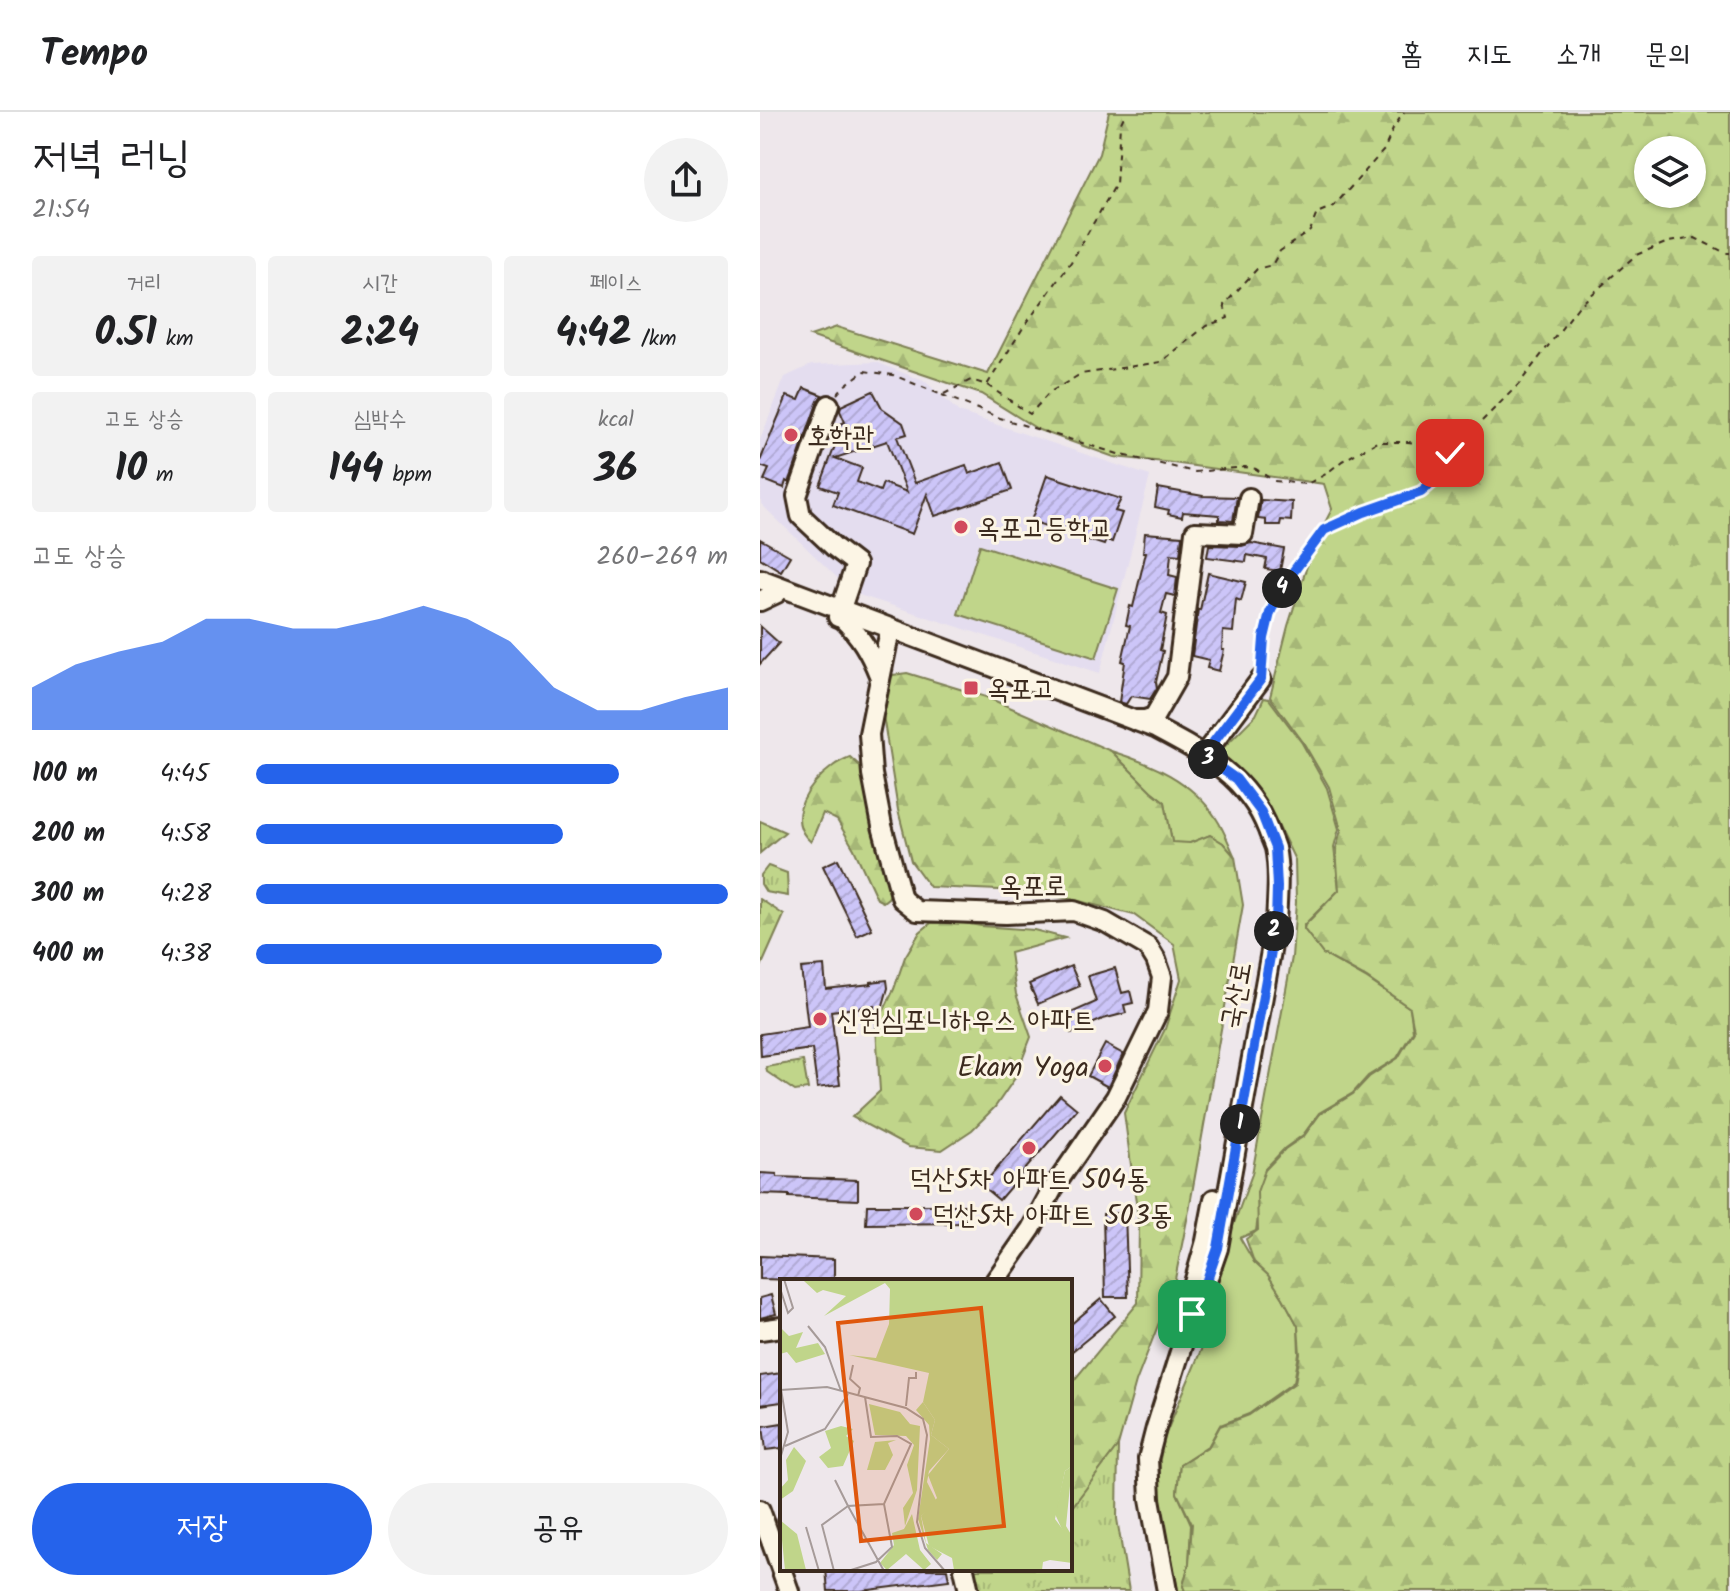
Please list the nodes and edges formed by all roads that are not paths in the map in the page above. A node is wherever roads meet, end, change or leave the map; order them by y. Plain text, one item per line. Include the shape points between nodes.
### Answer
1 (829, 405) road end
2 (1249, 498) dead end
3 (760, 579) edge
4 (766, 593) edge
5 (840, 615) junction
6 (889, 633) junction
7 (880, 676) junction
8 (1261, 679) road end
9 (1158, 724) junction
10 (1203, 756) junction
11 (996, 1279) edge
12 (780, 1327) edge
13 (760, 1330) edge
14 (760, 1510) edge
15 (780, 1566) edge
16 (782, 1571) edge
17 (964, 1571) edge
18 (789, 1591) edge
19 (969, 1591) edge
20 (1158, 1591) edge
21 (1167, 1591) edge

1 - 5 street via 797,496 801,516 856,564
2 - 9 street via 1243,534 1195,532 1177,677
3 - 5 street, 국산로
4 - 5 street, 국산로
5 - 6 street, 국산로
5 - 7 street via 871,653
6 - 7 street, 옥포로
6 - 9 street, 국산로 via 1132,720
6 - 20 street, 국산로 via 1190,755 1230,787 1250,815 1263,848 1267,921 1206,1241 1138,1453
7 - 11 street, 옥포로 via 869,734 872,774 902,899 917,911 931,912 1074,911 1148,947 1162,977 1158,1011 1116,1097
8 - 10 street
9 - 10 street, 국산로
10 - 21 street, 국산로 via 1236,779 1261,812 1275,848 1276,923 1218,1248 1148,1459
12 - 13 street
14 - 15 street
16 - 18 street
17 - 19 street

